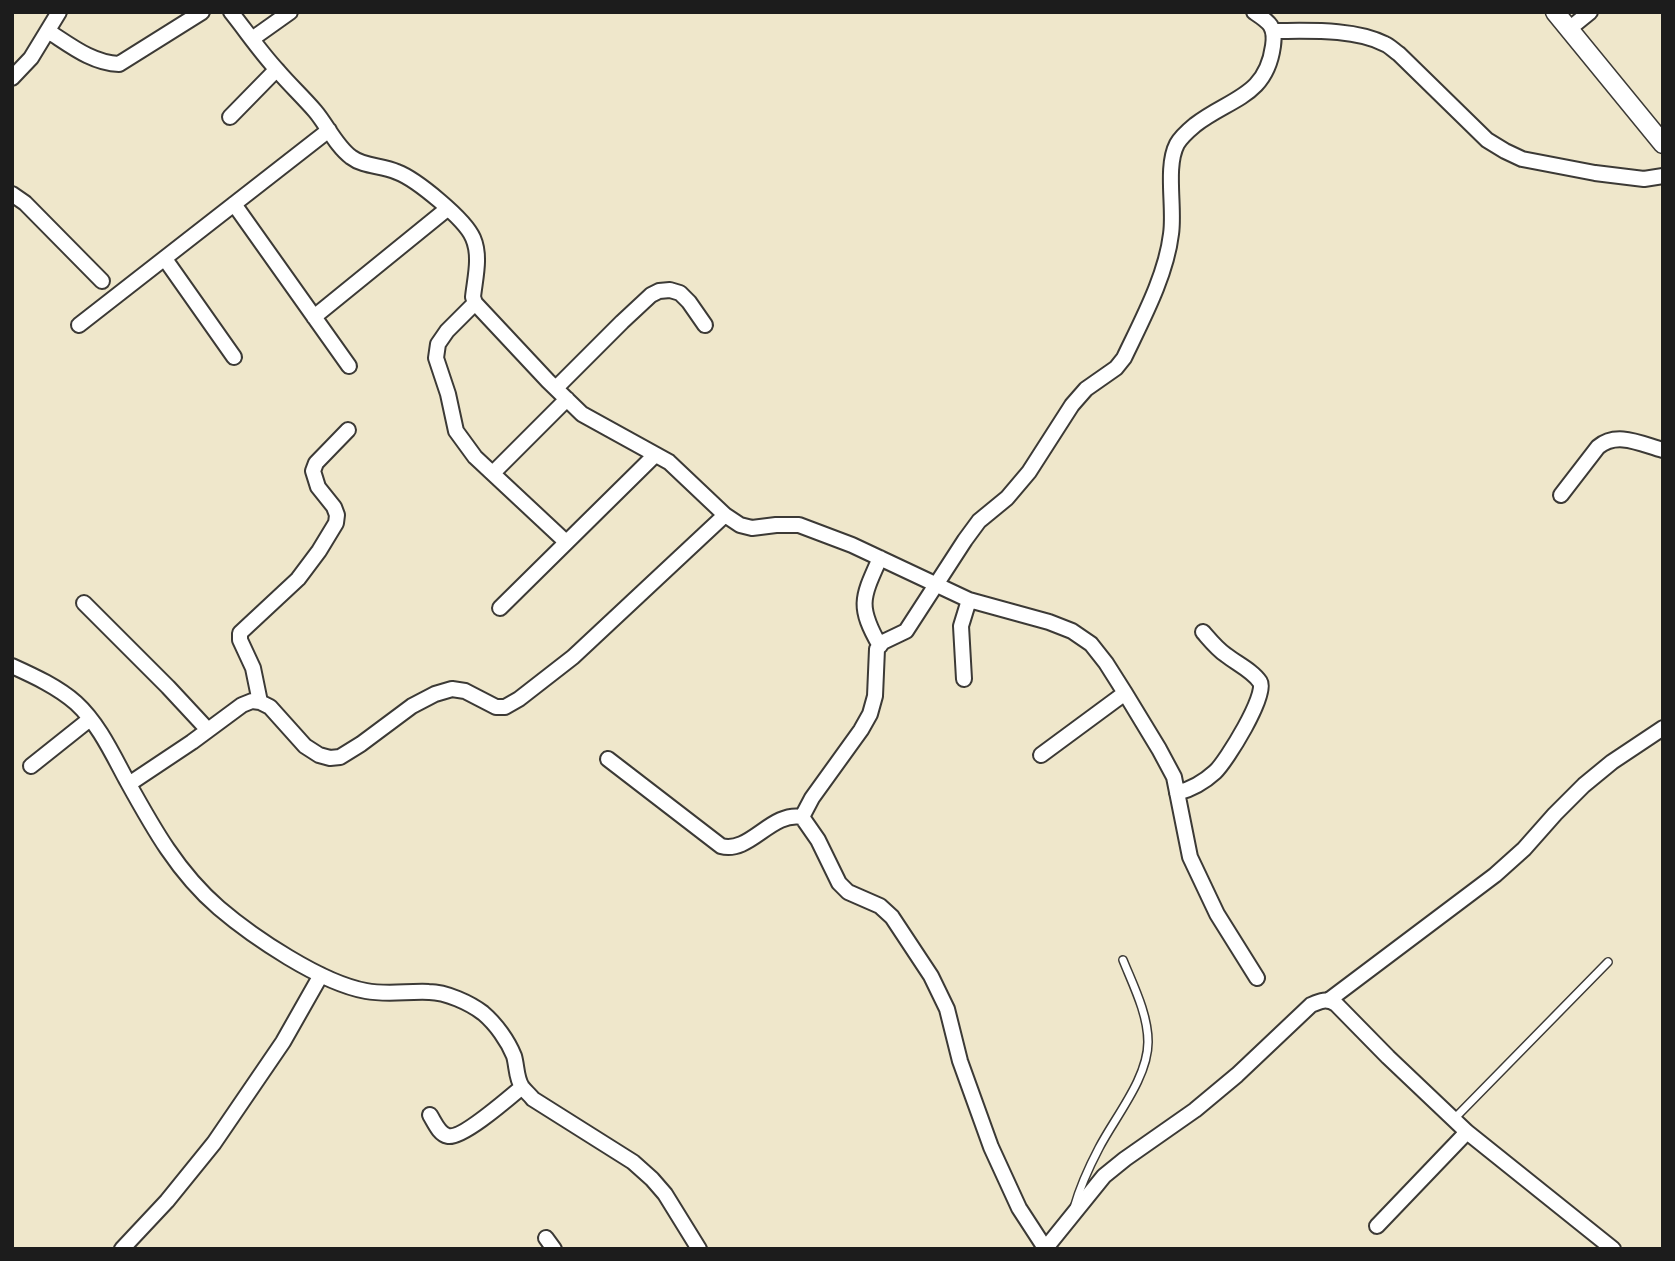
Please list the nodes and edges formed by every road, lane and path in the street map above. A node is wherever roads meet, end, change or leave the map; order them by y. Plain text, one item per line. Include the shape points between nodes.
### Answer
1 (59, 12) edge
2 (202, 12) edge
3 (232, 12) edge
4 (290, 12) edge
5 (1254, 12) edge
6 (1555, 12) edge
7 (1590, 12) edge
8 (1569, 29) junction
9 (48, 31) junction
10 (1273, 31) junction
11 (252, 39) junction
12 (276, 70) junction
13 (12, 78) edge
14 (230, 117) dead end
15 (329, 130) junction
16 (1663, 144) edge
17 (1663, 176) edge
18 (12, 194) edge
19 (234, 204) junction
20 (447, 209) junction
21 (164, 259) junction
22 (102, 281) dead end
23 (475, 303) junction
24 (314, 317) junction
25 (79, 325) dead end
26 (705, 325) dead end
27 (234, 357) dead end
28 (349, 366) dead end
29 (556, 388) junction
30 (567, 399) junction
31 (348, 430) dead end
32 (1663, 450) edge
33 (655, 455) junction
34 (493, 473) junction
35 (1561, 495) dead end
36 (726, 515) junction
37 (566, 542) junction
38 (880, 558) junction
39 (937, 585) junction
40 (969, 600) junction
41 (83, 603) dead end
42 (500, 608) dead end
43 (1203, 632) dead end
44 (880, 646) junction
45 (12, 666) edge
46 (964, 679) dead end
47 (1125, 693) junction
48 (260, 702) junction
49 (90, 719) junction
50 (1663, 728) edge
51 (208, 730) junction
52 (1041, 755) dead end
53 (608, 759) dead end
54 (31, 766) dead end
55 (129, 784) junction
56 (1177, 793) junction
57 (802, 817) junction
58 (1123, 960) dead end
59 (1608, 962) dead end
60 (321, 975) junction
61 (1256, 978) dead end
62 (1329, 1000) junction
63 (522, 1087) junction
64 (430, 1115) dead end
65 (1454, 1120) junction
66 (1466, 1132) junction
67 (1070, 1218) junction
68 (1377, 1226) dead end
69 (122, 1249) edge
70 (699, 1249) edge
71 (1045, 1249) edge
72 (1613, 1249) edge

1 - 9 street
2 - 9 street via 119,64 89,57
3 - 11 street
4 - 11 street
5 - 10 street via 1269,22
6 - 8 street
7 - 8 street
8 - 16 street
9 - 13 street
10 - 17 street via 1340,33 1386,44 1487,140 1522,159 1644,179
10 - 39 street via 1272,56 1254,88 1201,121 1177,143 1172,158 1171,235 1161,276 1124,358 1072,405 1029,472 979,522
11 - 12 street
12 - 14 street
12 - 15 street
15 - 19 street
15 - 20 street via 350,157 397,172
18 - 22 street
19 - 21 street
19 - 24 street
20 - 23 street via 473,238
20 - 24 street
21 - 25 street
21 - 27 street
23 - 29 street
23 - 34 street via 447,331 436,358 456,431
24 - 28 street
26 - 29 street via 680,293 659,291
29 - 30 street
30 - 33 street via 582,414
30 - 34 street
31 - 48 street via 313,471 318,487 334,507 336,523 298,579 240,633
32 - 35 street via 1615,438 1605,442
33 - 36 street
33 - 37 street
34 - 37 street
36 - 38 street via 752,528 799,526
36 - 48 street via 573,657 505,707 452,689 412,706 361,744 330,758 305,746
37 - 42 street
38 - 39 street
38 - 44 street via 866,590 864,608
39 - 40 street
39 - 44 street via 906,631
40 - 46 street via 961,626
40 - 47 street via 1072,631 1091,644
41 - 51 street
43 - 56 street via 1222,653 1252,674 1262,689 1217,771 1195,788
44 - 57 street via 870,714
45 - 49 street via 58,690
47 - 52 street
47 - 56 street via 1174,777
48 - 51 street via 242,705
49 - 54 street
49 - 55 street
50 - 62 street via 1584,785 1496,876
51 - 55 street
53 - 57 street via 721,846 738,846 785,818
55 - 60 street via 167,850 217,906
56 - 61 street via 1194,866
57 - 71 street via 839,883 892,918 931,976 947,1009 991,1147 1019,1208
58 - 67 lane via 1146,1024 1148,1044 1143,1067 1098,1150
59 - 65 lane
60 - 63 street via 366,992 432,992 465,1002 485,1015 504,1038
60 - 69 street via 283,1042 214,1143
62 - 65 street
62 - 67 street via 1311,1005 1195,1110 1125,1158
63 - 64 street via 453,1136 441,1132
63 - 70 street via 652,1179
65 - 66 street
66 - 68 street
66 - 72 street
67 - 71 street

